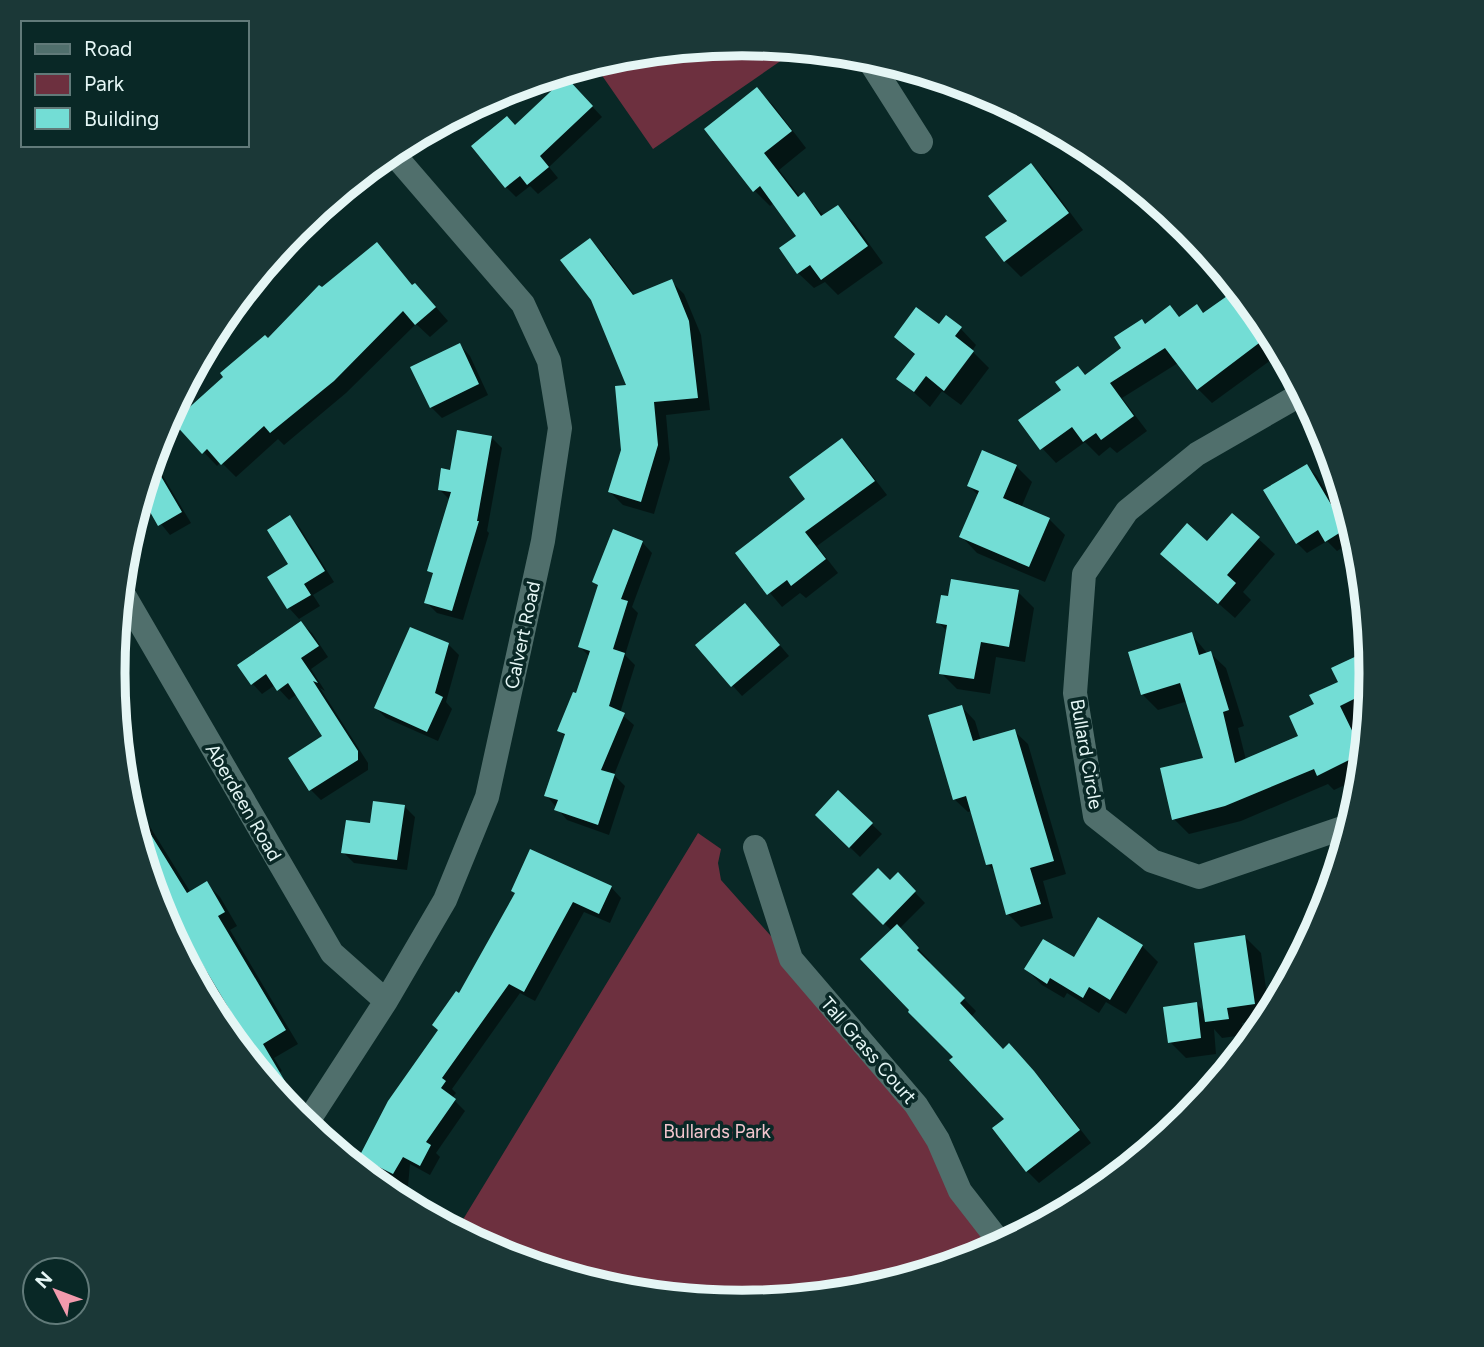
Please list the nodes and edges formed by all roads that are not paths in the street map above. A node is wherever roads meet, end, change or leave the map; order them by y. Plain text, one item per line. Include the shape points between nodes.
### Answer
1 (876, 71) edge
2 (921, 142) dead end
3 (400, 159) edge
4 (1295, 398) edge
5 (129, 604) edge
6 (1339, 829) edge
7 (755, 847) dead end
8 (386, 1001) junction
9 (311, 1116) edge
10 (995, 1236) edge

1 - 2 street
3 - 8 street, Calvert Road via 523,304 549,361 560,428 543,541 487,797 445,900
4 - 6 street, Bullard Circle via 1197,454 1127,511 1084,574 1076,693 1095,816 1152,861 1199,877
5 - 8 street, Aberdeen Road via 332,953
7 - 10 street, Tall Grass Court via 790,959 916,1105 938,1140 960,1191
8 - 9 street, Calvert Road

